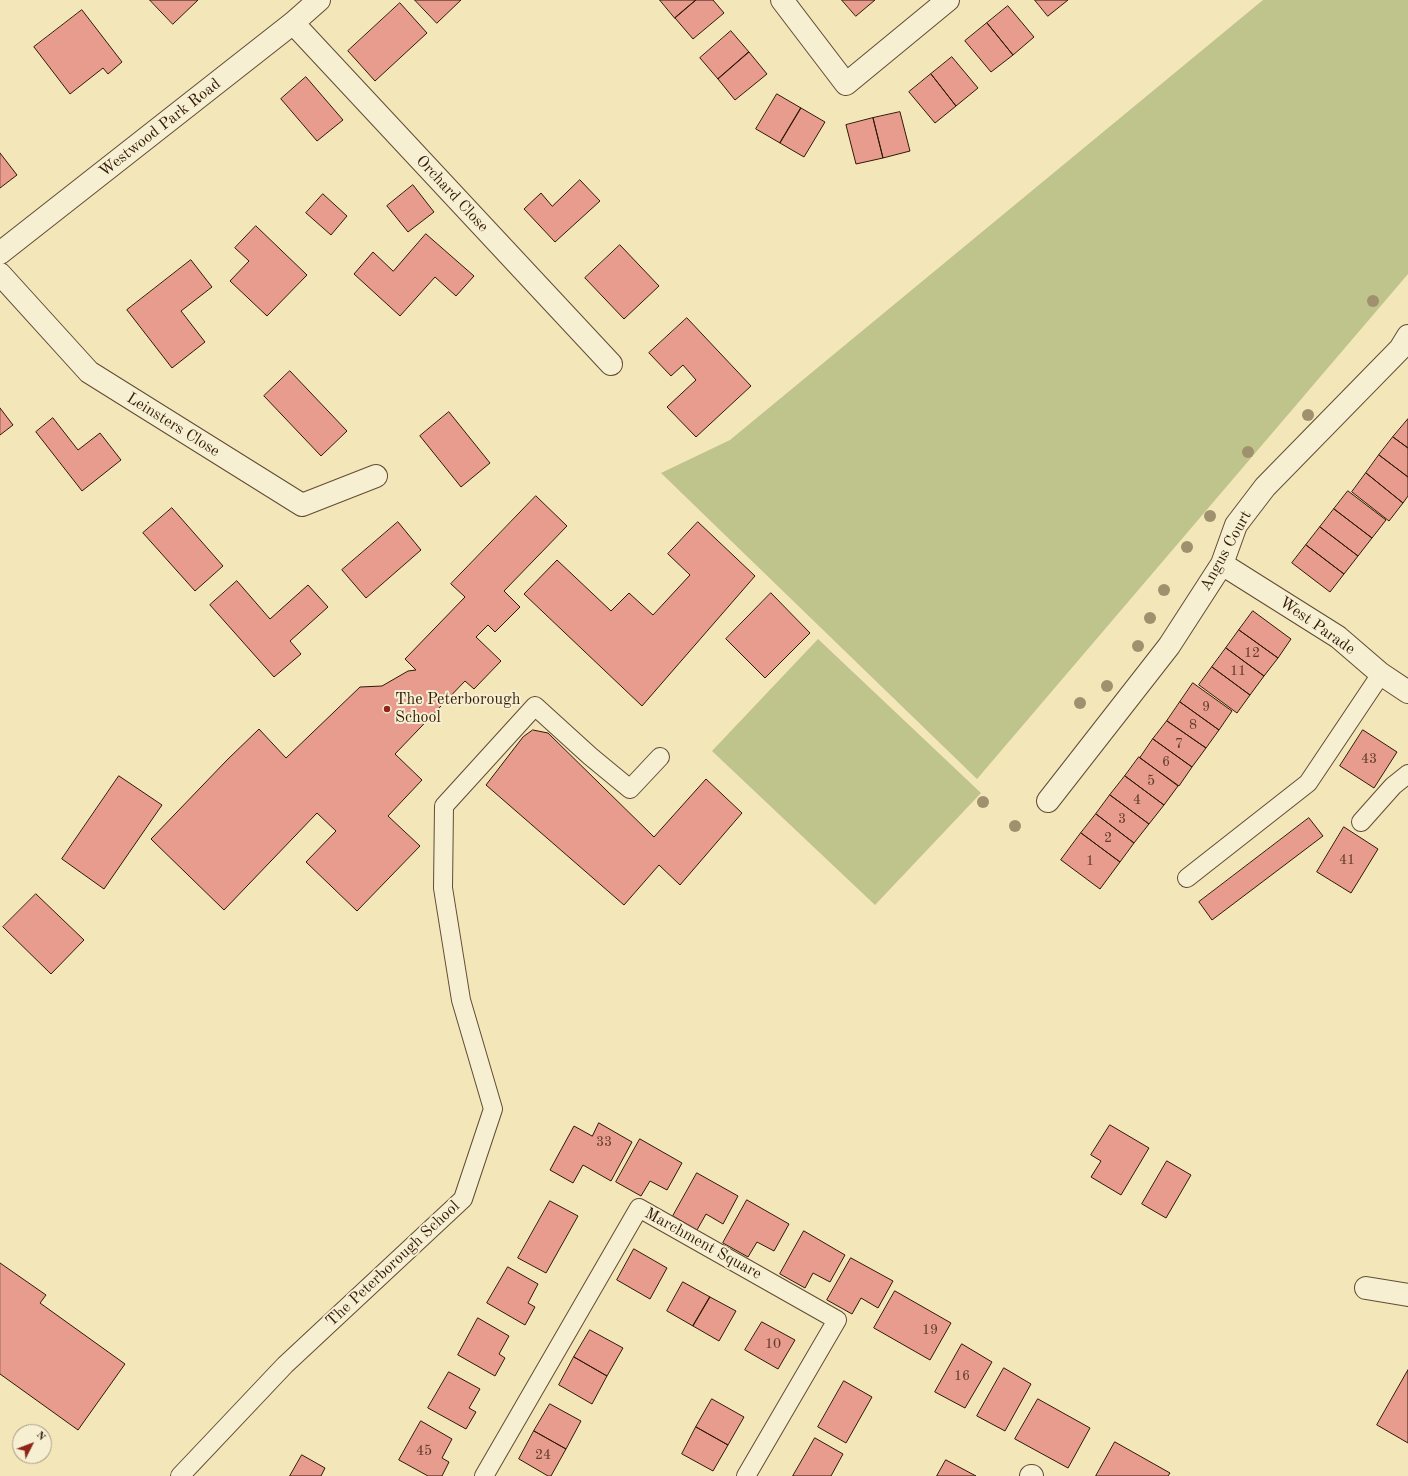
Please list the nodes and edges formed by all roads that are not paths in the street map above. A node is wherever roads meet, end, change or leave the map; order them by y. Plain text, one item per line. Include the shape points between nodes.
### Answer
1 (319, 0) edge
2 (782, 0) edge
3 (948, 0) edge
4 (293, 24) junction
5 (0, 253) edge
6 (0, 274) edge
7 (1408, 336) edge
8 (611, 364) dead end
9 (376, 476) dead end
10 (1222, 564) junction
11 (1381, 674) junction
12 (1408, 692) edge
13 (660, 757) dead end
14 (1408, 774) edge
15 (1048, 801) dead end
16 (1361, 822) dead end
17 (1187, 878) dead end
18 (1366, 1288) dead end
19 (1408, 1295) edge
20 (180, 1476) edge
21 (484, 1476) edge
22 (746, 1476) edge

1 - 4 street, Westwood Park Road
2 - 3 street via 846,84
4 - 5 street, Westwood Park Road
4 - 8 street, Orchard Close
6 - 9 street, Leinsters Close via 89,372 302,505
7 - 10 street, Angus Court via 1400,349 1265,487 1236,525
10 - 11 street, West Parade via 1338,637
10 - 15 street, Angus Court via 1169,646
11 - 12 street, West Parade
11 - 17 lane via 1308,782
13 - 20 lane, The Peterborough School via 630,789 535,706 444,806 444,888 461,1000 493,1109 463,1198 285,1365
14 - 16 lane via 1393,786
18 - 19 street
21 - 22 lane, Marchment Square via 639,1208 837,1320

